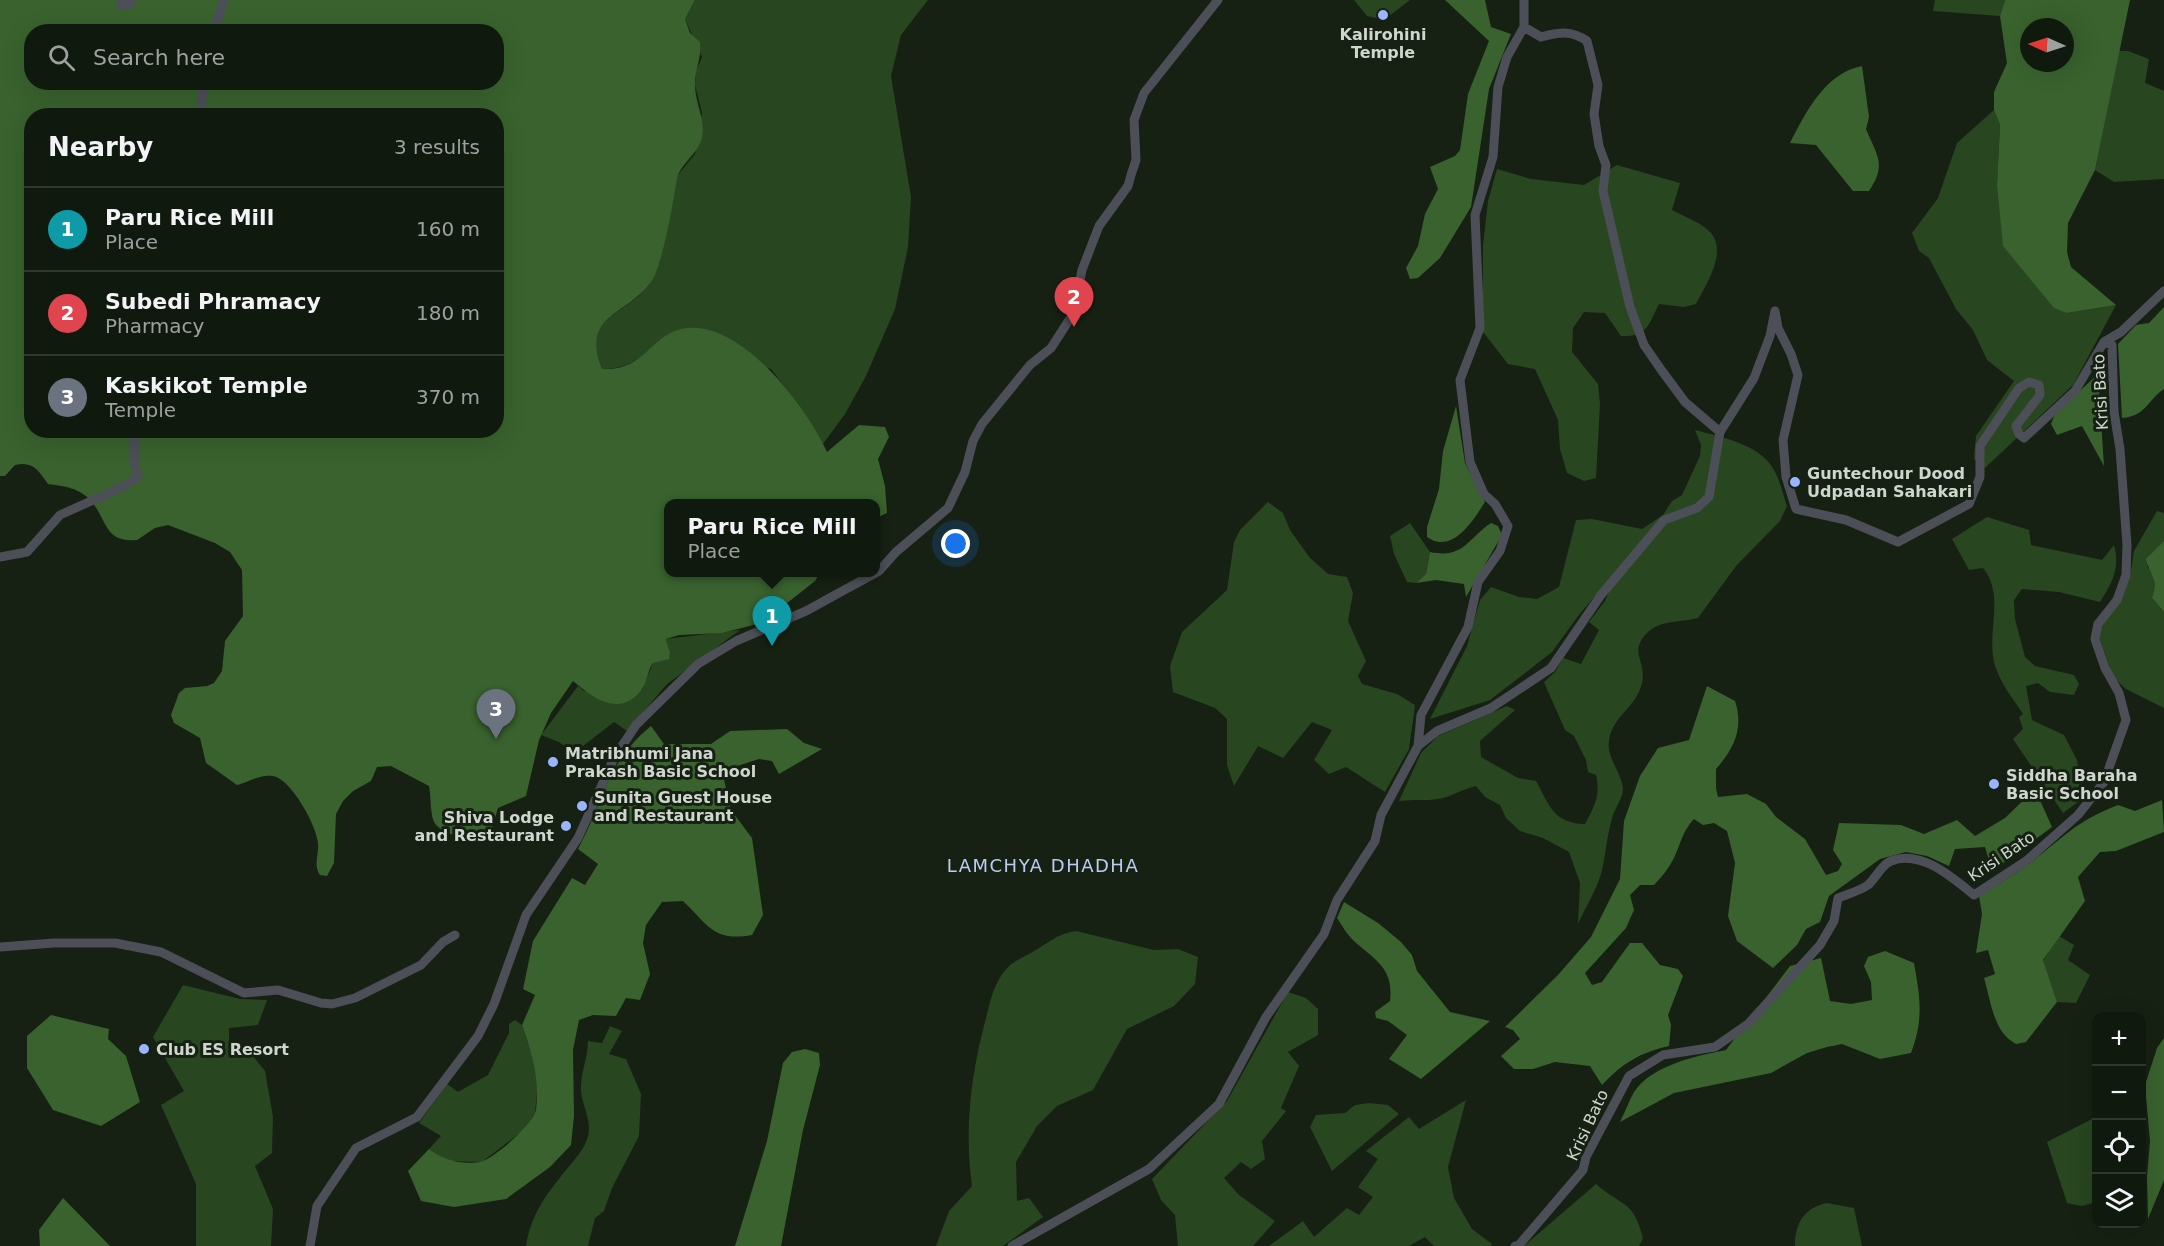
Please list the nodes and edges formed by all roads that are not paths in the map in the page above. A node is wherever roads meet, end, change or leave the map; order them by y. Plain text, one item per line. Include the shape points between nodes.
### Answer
1 (121, 0) edge
2 (132, 0) edge
3 (224, 0) edge
4 (1218, 0) edge
5 (1524, 0) edge
6 (216, 24) edge
7 (1524, 27) junction
8 (203, 90) edge
9 (201, 108) edge
10 (2164, 291) edge
11 (2104, 342) junction
12 (1720, 432) junction
13 (135, 438) edge
14 (0, 557) edge
15 (880, 570) edge
16 (868, 577) edge
17 (1418, 746) junction
18 (455, 935) dead end
19 (0, 947) edge
20 (310, 1246) edge
21 (1012, 1246) edge
22 (1515, 1246) edge

1 - 2 street via 122,6
3 - 6 street
4 - 15 street via 1144,93 1134,120 1136,159 1128,186 1100,225 1082,270 1073,314 1051,348 1030,365 982,424 948,508
5 - 7 street
7 - 12 street via 1541,38 1557,32 1574,33 1587,41 1598,85 1594,114 1606,165 1603,190 1630,307 1644,345 1662,371 1685,402
7 - 17 street via 1507,57 1498,87 1493,157 1475,215 1480,328 1460,380 1470,462 1484,494 1508,526 1500,551 1478,582 1468,627 1421,716
8 - 9 street
10 - 11 street via 2121,332
11 - 12 street via 2074,391 2024,438 2016,426 2040,395 2039,385 2029,382 2019,388 1980,447 1980,477 1969,504 1898,542 1846,520 1796,509 1786,477 1783,440 1798,375 1775,311 1754,378
11 - 22 street, Krisi Bato via 2112,345 2114,412 2127,545 2126,575 2117,600 2098,624 2095,639 2119,693 2126,720 2104,782 2062,830 2026,861 1974,896 1949,874 1903,858 1889,862 1867,886 1838,898 1834,921 1820,945 1748,1024 1715,1047 1664,1055 1629,1076 1586,1156 1583,1170
12 - 17 street via 1709,497 1697,508 1664,520 1601,596 1551,668 1491,708 1437,731
13 - 14 street via 138,477 60,515 27,552
16 - 20 street via 806,611 736,641 698,664 636,725 614,758 578,838 526,915 494,1004 478,1036 417,1117 356,1148 317,1206
17 - 21 street via 1380,815 1375,841 1337,900 1324,934 1266,1017 1219,1104 1149,1169
18 - 19 street via 421,965 355,998 332,1004 278,990 244,993 161,952 115,943

